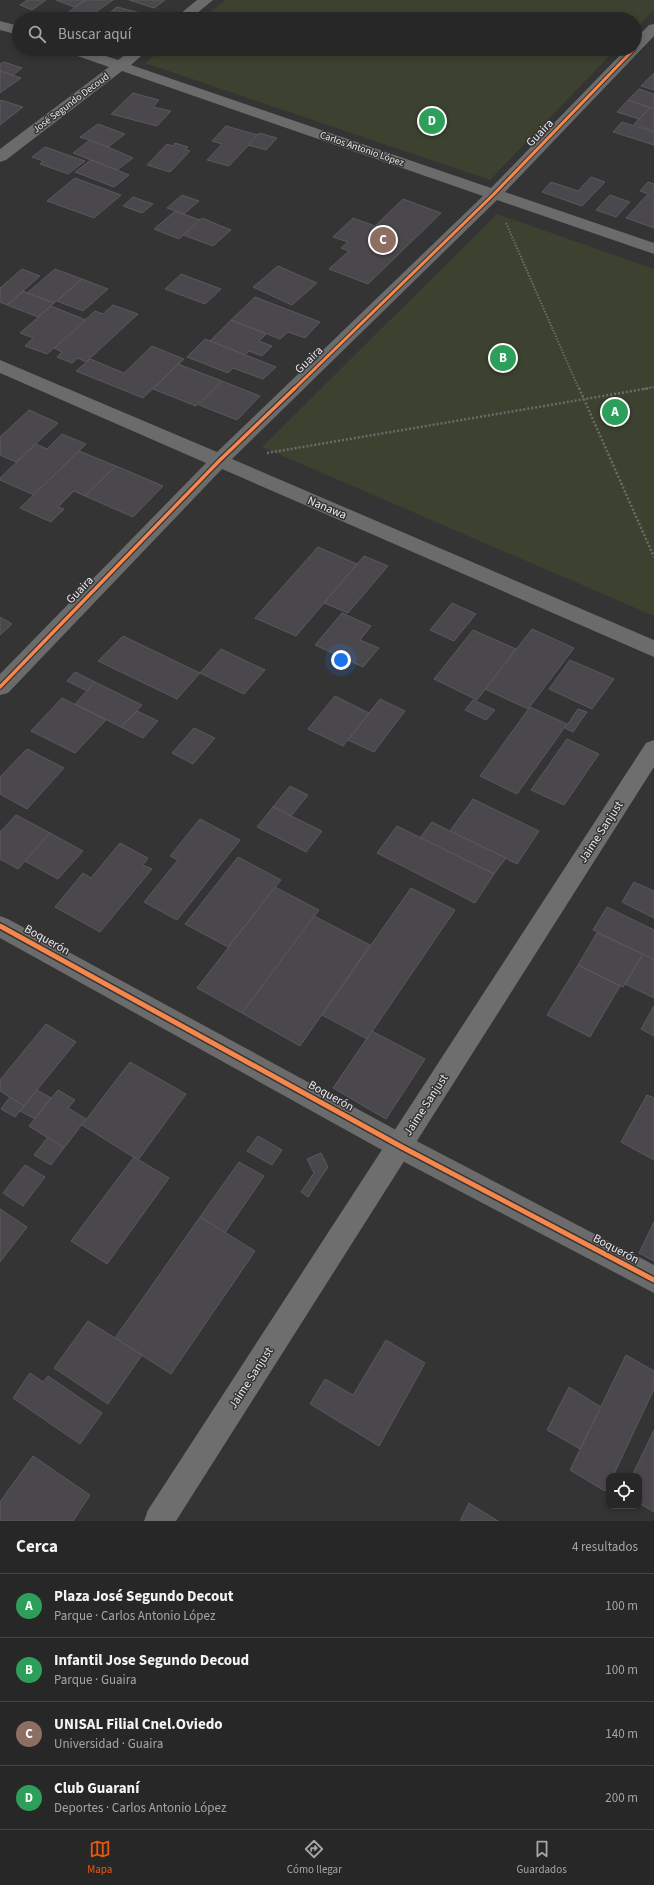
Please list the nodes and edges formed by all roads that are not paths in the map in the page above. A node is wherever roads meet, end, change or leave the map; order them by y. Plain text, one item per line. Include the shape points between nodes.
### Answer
1 (206, 0) edge
2 (190, 12) edge
3 (0, 25) edge
4 (654, 28) edge
5 (12, 29) edge
6 (642, 41) edge
7 (91, 56) edge
8 (133, 56) edge
9 (628, 56) edge
10 (120, 66) junction
11 (0, 157) edge
12 (494, 194) junction
13 (654, 249) edge
14 (0, 366) edge
15 (219, 461) junction
16 (654, 649) edge
17 (0, 687) edge
18 (654, 749) edge
19 (0, 926) edge
20 (400, 1146) junction
21 (654, 1280) edge
22 (159, 1521) edge

1 - 2 street
3 - 5 street
4 - 6 street, Guaira
7 - 10 street, Carlos Antonio López
8 - 10 street, José Segundo Decoud
9 - 12 street, Guaira
10 - 11 street, José Segundo Decoud
10 - 12 street, Carlos Antonio López
12 - 13 street, Carlos Antonio López
12 - 15 street, Guaira
14 - 15 street, Nanawa
15 - 16 street, Nanawa
15 - 17 street, Guaira
18 - 20 main road, Jaime Sanjust
19 - 20 street, Boquerón
20 - 21 street, Boquerón
20 - 22 main road, Jaime Sanjust

